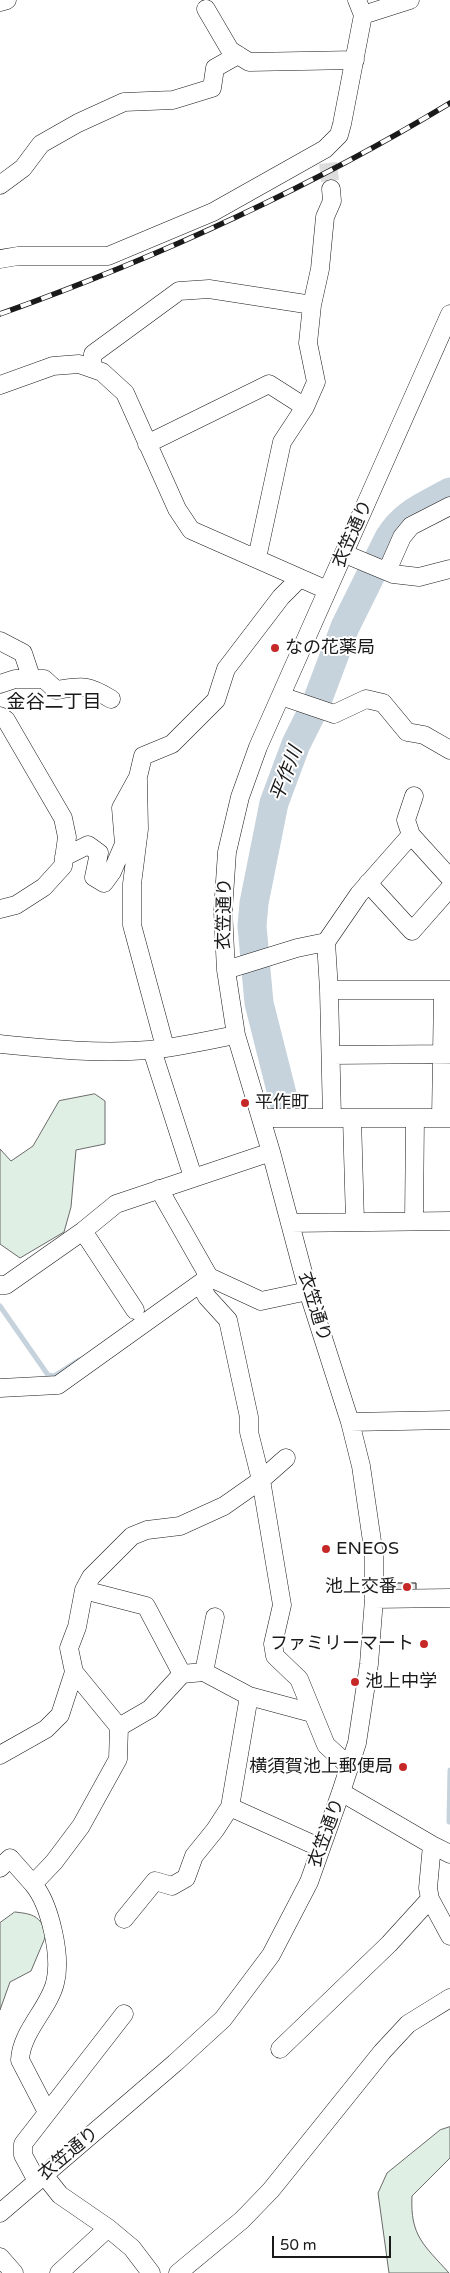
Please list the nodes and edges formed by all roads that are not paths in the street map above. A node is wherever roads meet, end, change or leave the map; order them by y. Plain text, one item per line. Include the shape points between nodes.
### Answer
1 (6, 0) edge
2 (410, 0) edge
3 (0, 2) edge
4 (360, 7) edge
5 (206, 9) dead end
6 (238, 55) junction
7 (355, 60) junction
8 (0, 185) edge
9 (331, 189) tunnel mouth
10 (0, 259) edge
11 (312, 305) junction
12 (450, 314) edge
13 (91, 368) junction
14 (0, 384) edge
15 (305, 407) junction
16 (147, 444) junction
17 (450, 506) edge
18 (345, 554) junction
19 (257, 558) junction
20 (450, 569) edge
21 (387, 571) junction
22 (299, 579) junction
23 (327, 590) junction
24 (0, 641) edge
25 (31, 678) junction
26 (0, 684) edge
27 (281, 696) junction
28 (111, 699) dead end
29 (0, 716) edge
30 (424, 735) junction
31 (450, 741) edge
32 (450, 750) edge
33 (138, 777) junction
34 (414, 796) dead end
35 (411, 834) junction
36 (64, 857) junction
37 (450, 878) edge
38 (368, 883) junction
39 (450, 888) edge
40 (0, 909) edge
41 (326, 942) junction
42 (226, 970) junction
43 (329, 990) junction
44 (446, 990) edge
45 (236, 1035) junction
46 (0, 1044) edge
47 (158, 1049) junction
48 (446, 1054) edge
49 (331, 1055) junction
50 (261, 1118) junction
51 (332, 1118) junction
52 (352, 1118) junction
53 (415, 1118) junction
54 (445, 1118) edge
55 (272, 1152) junction
56 (193, 1177) junction
57 (159, 1189) junction
58 (356, 1221) junction
59 (414, 1221) junction
60 (450, 1221) edge
61 (290, 1223) junction
62 (83, 1230) junction
63 (204, 1280) junction
64 (0, 1285) edge
65 (308, 1291) junction
66 (135, 1310) dead end
67 (0, 1388) edge
68 (450, 1420) edge
69 (350, 1422) junction
70 (286, 1458) dead end
71 (261, 1480) junction
72 (84, 1590) junction
73 (450, 1598) edge
74 (374, 1599) junction
75 (215, 1617) dead end
76 (74, 1672) junction
77 (204, 1672) junction
78 (182, 1674) junction
79 (249, 1696) junction
80 (312, 1712) junction
81 (119, 1727) junction
82 (0, 1755) edge
83 (350, 1767) junction
84 (341, 1792) junction
85 (230, 1807) junction
86 (432, 1845) junction
87 (321, 1848) junction
88 (450, 1854) edge
89 (0, 1868) edge
90 (33, 1884) junction
91 (430, 1899) junction
92 (124, 1919) dead end
93 (450, 1936) edge
94 (450, 1998) edge
95 (124, 2014) dead end
96 (280, 2049) dead end
97 (47, 2112) junction
98 (41, 2178) junction
99 (0, 2213) edge
100 (108, 2228) junction
101 (0, 2257) edge
102 (14, 2273) edge
103 (59, 2273) edge
104 (151, 2273) edge
105 (178, 2273) edge

1 - 3 street
2 - 4 street
4 - 7 street
5 - 6 street via 230,50
6 - 7 street via 249,62
6 - 8 street via 215,68 212,88 173,100 124,102 78,123 41,144 24,168
7 - 10 street via 339,135 327,156 213,212 108,256
9 - 11 street via 332,201 325,216 320,269
11 - 13 street via 210,289 179,291 93,354
11 - 15 street via 308,343 316,382
12 - 18 street, 衣笠通り
13 - 14 street via 79,364 53,366
13 - 16 street via 102,372 125,393
15 - 16 street via 269,384
15 - 19 street via 282,442
16 - 19 street via 177,509 191,530
17 - 21 street via 411,526 402,537
18 - 21 street
18 - 23 street, 衣笠通り
19 - 22 street
20 - 21 street via 419,577
22 - 23 street
22 - 33 street via 281,597 226,669 216,700 172,744 143,756
23 - 27 street, 衣笠通り
24 - 25 street via 23,653
25 - 26 street
25 - 28 street via 44,679 56,690 78,686 93,688
27 - 30 street via 334,714 366,699 384,703 407,732
27 - 42 street, 衣笠通り via 240,797 227,852 223,911
29 - 36 street via 6,720 63,818 67,837
30 - 31 street
30 - 32 street
33 - 36 street via 121,808 124,844 104,883 94,877 99,853 88,845
33 - 47 street via 139,829 132,884 132,925
34 - 35 street via 406,820
35 - 37 street
35 - 38 street
36 - 40 street via 63,866 44,887 16,905
38 - 39 street via 412,931
38 - 41 street
41 - 42 street
41 - 43 street
42 - 45 street, 衣笠通り
43 - 44 street
43 - 49 street
44 - 48 street
45 - 47 street
45 - 50 street, 衣笠通り
46 - 47 street via 123,1052
47 - 56 street
48 - 49 street
48 - 54 street
49 - 51 street
50 - 51 street
50 - 55 street, 衣笠通り
51 - 52 street
52 - 53 street
52 - 58 street
53 - 54 street
53 - 59 street
55 - 56 street
55 - 61 street, 衣笠通り
56 - 57 street
57 - 62 street via 116,1204
57 - 63 street
58 - 59 street
58 - 61 street
59 - 60 street
61 - 65 street, 衣笠通り
62 - 64 street via 6,1285
62 - 66 street
63 - 65 street via 261,1301
63 - 67 street via 58,1385
63 - 71 street via 206,1297 228,1320
65 - 69 street, 衣笠通り
68 - 69 street
69 - 74 street, 衣笠通り via 361,1466 374,1555
70 - 71 street
71 - 72 street via 224,1506 180,1526 148,1530 132,1536 91,1577
71 - 80 street via 282,1604 273,1644 275,1656 299,1679
72 - 76 street via 69,1648
72 - 78 street via 146,1606
73 - 74 street
74 - 83 street, 衣笠通り via 370,1664
75 - 77 street
76 - 81 street
76 - 82 street via 60,1715 46,1729
77 - 78 street
77 - 79 street
78 - 81 street via 150,1709
79 - 80 street
79 - 85 street
80 - 83 street via 326,1745
81 - 90 street via 118,1759 81,1826
83 - 84 street, 衣笠通り
84 - 86 street
84 - 87 street, 衣笠通り
85 - 87 street
85 - 92 street via 194,1856 186,1878 172,1886 155,1881
86 - 88 street
86 - 91 street
87 - 98 street, 衣笠通り via 309,1882 271,1955 223,2020
89 - 90 street via 10,1858
90 - 97 street via 42,1894 52,1924 55,1984 20,2051 20,2060
91 - 93 street
91 - 96 street via 389,1944
94 - 105 street via 408,2024 271,2190 242,2220
95 - 97 street
97 - 98 street via 23,2144 23,2155
98 - 99 street, 衣笠通り
98 - 100 street
100 - 103 street
100 - 104 street via 132,2248
101 - 102 street

